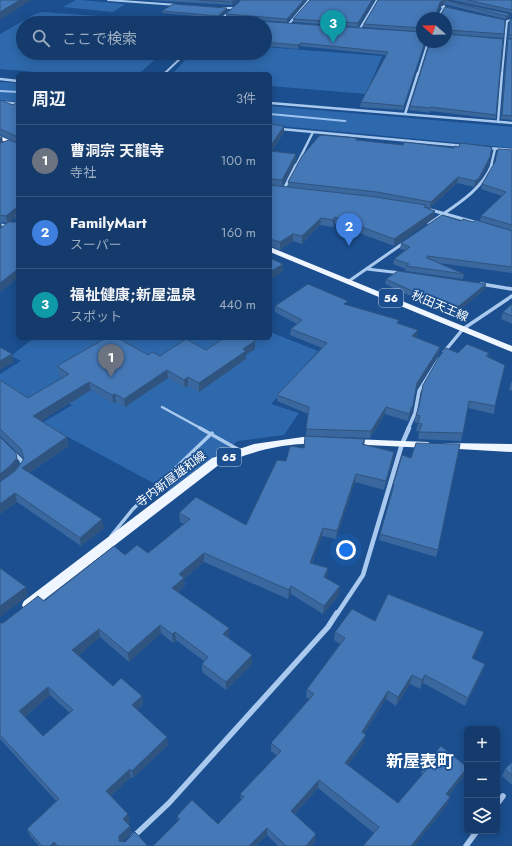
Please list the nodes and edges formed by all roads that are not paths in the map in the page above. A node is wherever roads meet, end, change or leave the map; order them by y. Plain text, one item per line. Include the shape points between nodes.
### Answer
1 (108, 0) edge
2 (173, 0) edge
3 (309, 0) edge
4 (377, 0) edge
5 (168, 4) junction
6 (237, 4) edge
7 (182, 5) edge
8 (449, 5) edge
9 (218, 7) edge
10 (442, 7) junction
11 (233, 8) junction
12 (457, 10) edge
13 (440, 12) edge
14 (224, 16) edge
15 (500, 20) edge
16 (512, 20) edge
17 (507, 22) junction
18 (282, 24) edge
19 (288, 25) junction
20 (296, 26) edge
21 (366, 30) edge
22 (504, 41) junction
23 (512, 41) edge
24 (426, 48) edge
25 (179, 60) edge
26 (166, 72) edge
27 (0, 80) edge
28 (16, 81) edge
29 (0, 102) edge
30 (272, 103) edge
31 (16, 104) edge
32 (405, 114) junction
33 (498, 122) junction
34 (512, 123) edge
35 (272, 128) edge
36 (313, 132) junction
37 (0, 138) edge
38 (16, 146) edge
39 (471, 146) edge
40 (487, 148) edge
41 (495, 149) junction
42 (512, 150) edge
43 (277, 190) edge
44 (283, 191) junction
45 (291, 192) edge
46 (423, 209) edge
47 (444, 212) junction
48 (13, 222) edge
49 (482, 224) edge
50 (0, 225) edge
51 (9, 226) junction
52 (427, 226) edge
53 (16, 227) edge
54 (4, 230) edge
55 (410, 239) edge
56 (272, 250) edge
57 (367, 269) junction
58 (405, 274) edge
59 (349, 281) junction
60 (474, 283) edge
61 (512, 289) edge
62 (512, 296) edge
63 (463, 329) junction
64 (512, 349) edge
65 (162, 407) dead end
66 (212, 433) junction
67 (326, 441) edge
68 (341, 442) edge
69 (402, 444) junction
70 (512, 448) edge
71 (10, 449) edge
72 (242, 452) junction
73 (19, 472) edge
74 (98, 552) junction
75 (18, 612) edge
76 (502, 796) dead end
77 (500, 799) edge
78 (475, 834) edge
79 (130, 841) edge
80 (466, 846) edge

1 - 5 street
2 - 5 street
3 - 19 street
4 - 21 street via 358,30
5 - 7 street
6 - 11 street
8 - 10 street
9 - 11 street
10 - 12 street
10 - 13 street
11 - 14 street
15 - 17 street
16 - 17 street
17 - 22 street
18 - 19 street
19 - 20 street
22 - 23 street
22 - 33 street
24 - 32 street
25 - 26 street
27 - 28 street
29 - 31 street
30 - 32 street
32 - 33 street
33 - 34 street
35 - 36 street
36 - 39 street
36 - 44 street
37 - 38 main road
40 - 41 street
41 - 42 street
41 - 47 street via 491,167 480,186 465,200
43 - 44 street
44 - 45 street
46 - 47 street
47 - 49 street
47 - 52 street
48 - 51 street
50 - 51 street
51 - 53 street
51 - 54 street
55 - 57 street
56 - 59 main road, 秋田天王線 / 56
57 - 58 street
57 - 59 street
59 - 63 main road, 秋田天王線 / 56
60 - 61 street
62 - 63 street
63 - 64 main road, 秋田天王線 / 56
63 - 69 street via 435,363 419,391 415,413
65 - 66 lane via 194,426
66 - 72 lane
66 - 74 lane via 134,509
67 - 72 main road, 寺内新屋雄和線 / 65 via 303,440
68 - 69 main road
69 - 70 main road
69 - 79 street via 363,575 328,627 169,803
71 - 73 lane via 21,460 23,467
72 - 74 main road, 寺内新屋雄和線 / 65 via 216,461
74 - 75 main road, 寺内新屋雄和線 / 65
76 - 77 street
78 - 80 street

